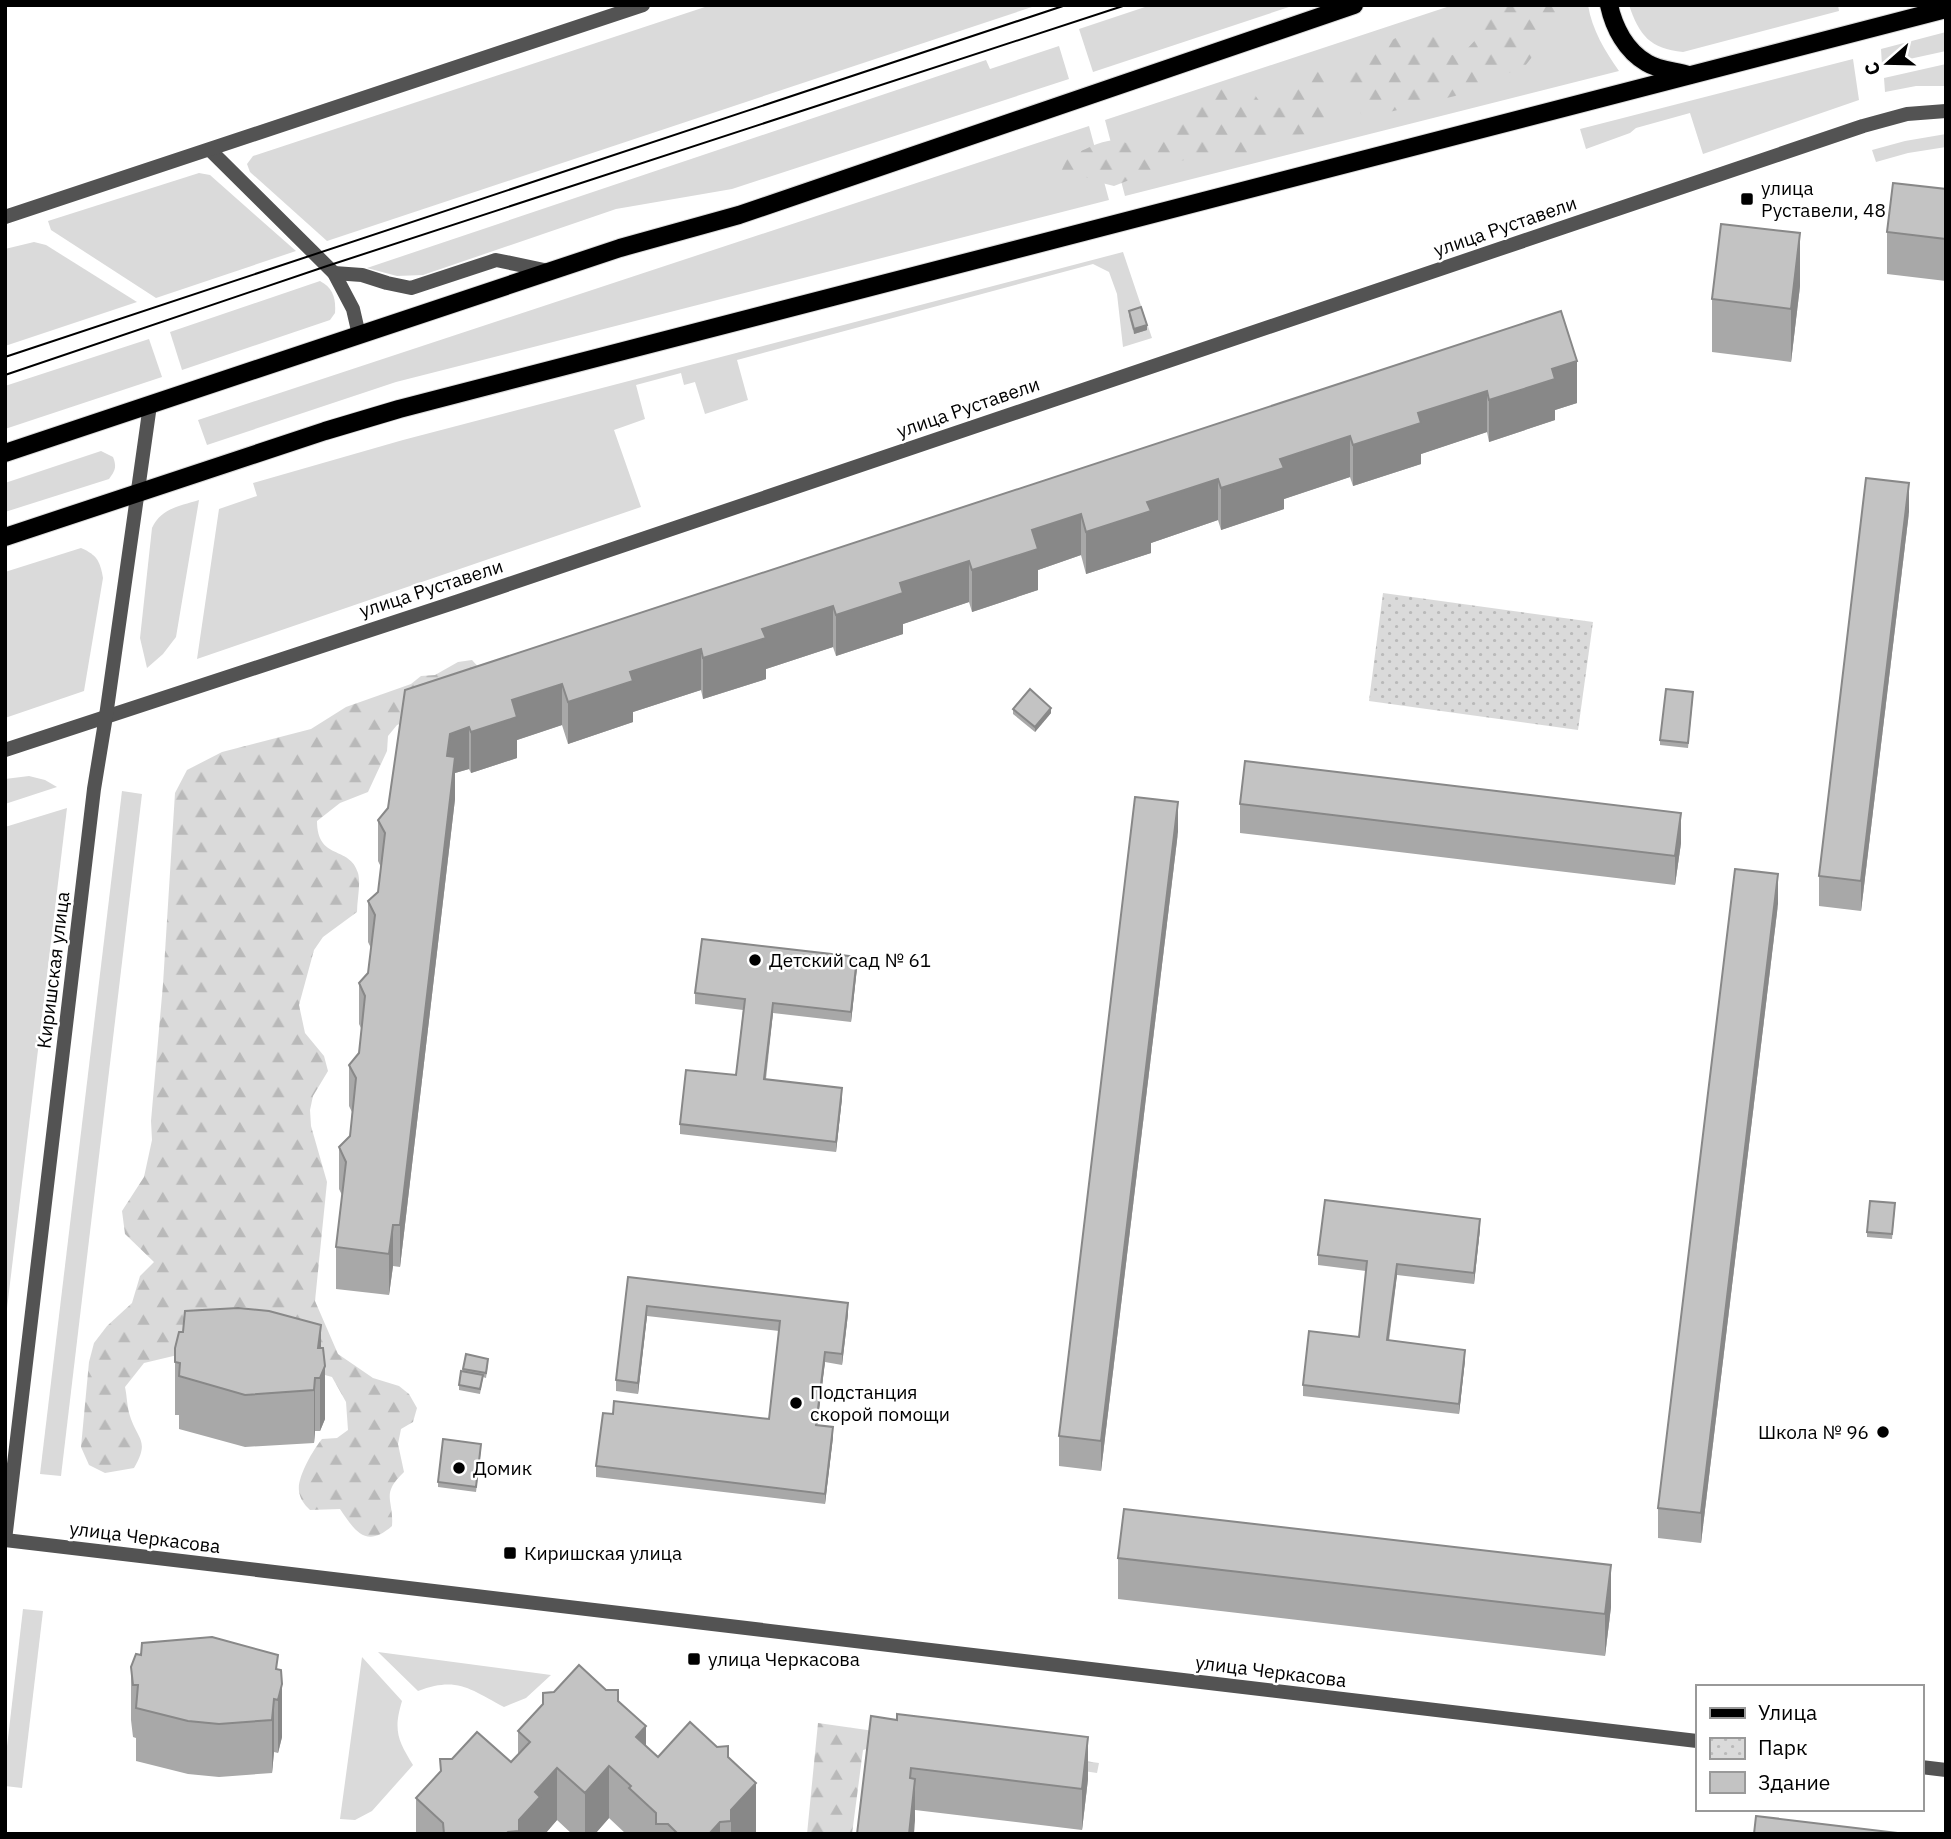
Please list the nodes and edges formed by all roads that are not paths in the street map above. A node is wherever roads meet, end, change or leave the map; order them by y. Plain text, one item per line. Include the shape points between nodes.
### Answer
1 (643, 5) edge
2 (1354, 5) edge
3 (1609, 5) edge
4 (1946, 9) edge
5 (1692, 75) junction
6 (1946, 111) edge
7 (210, 150) junction
8 (5, 217) edge
9 (550, 271) junction
10 (334, 273) junction
11 (359, 334) junction
12 (150, 405) junction
13 (5, 453) edge
14 (139, 493) junction
15 (5, 537) edge
16 (106, 716) junction
17 (5, 750) edge
18 (5, 1540) edge
19 (1696, 1741) edge
20 (1923, 1768) edge
21 (1946, 1770) edge

1 - 7 street
2 - 9 main road via 738,215
3 - 5 main road via 1613,24 1630,50 1648,65
4 - 5 main road
5 - 14 main road via 398,410
6 - 16 street, улица Руставели via 1907,114 1850,130
7 - 8 street
7 - 10 street
9 - 10 street via 496,260 411,288
9 - 11 main road
10 - 11 street via 353,309
11 - 12 main road
12 - 13 main road
12 - 14 street, Киришская улица
14 - 15 main road
14 - 16 street, Киришская улица
16 - 17 street, улица Руставели
16 - 18 street, Киришская улица
18 - 19 street, улица Черкасова
20 - 21 street

